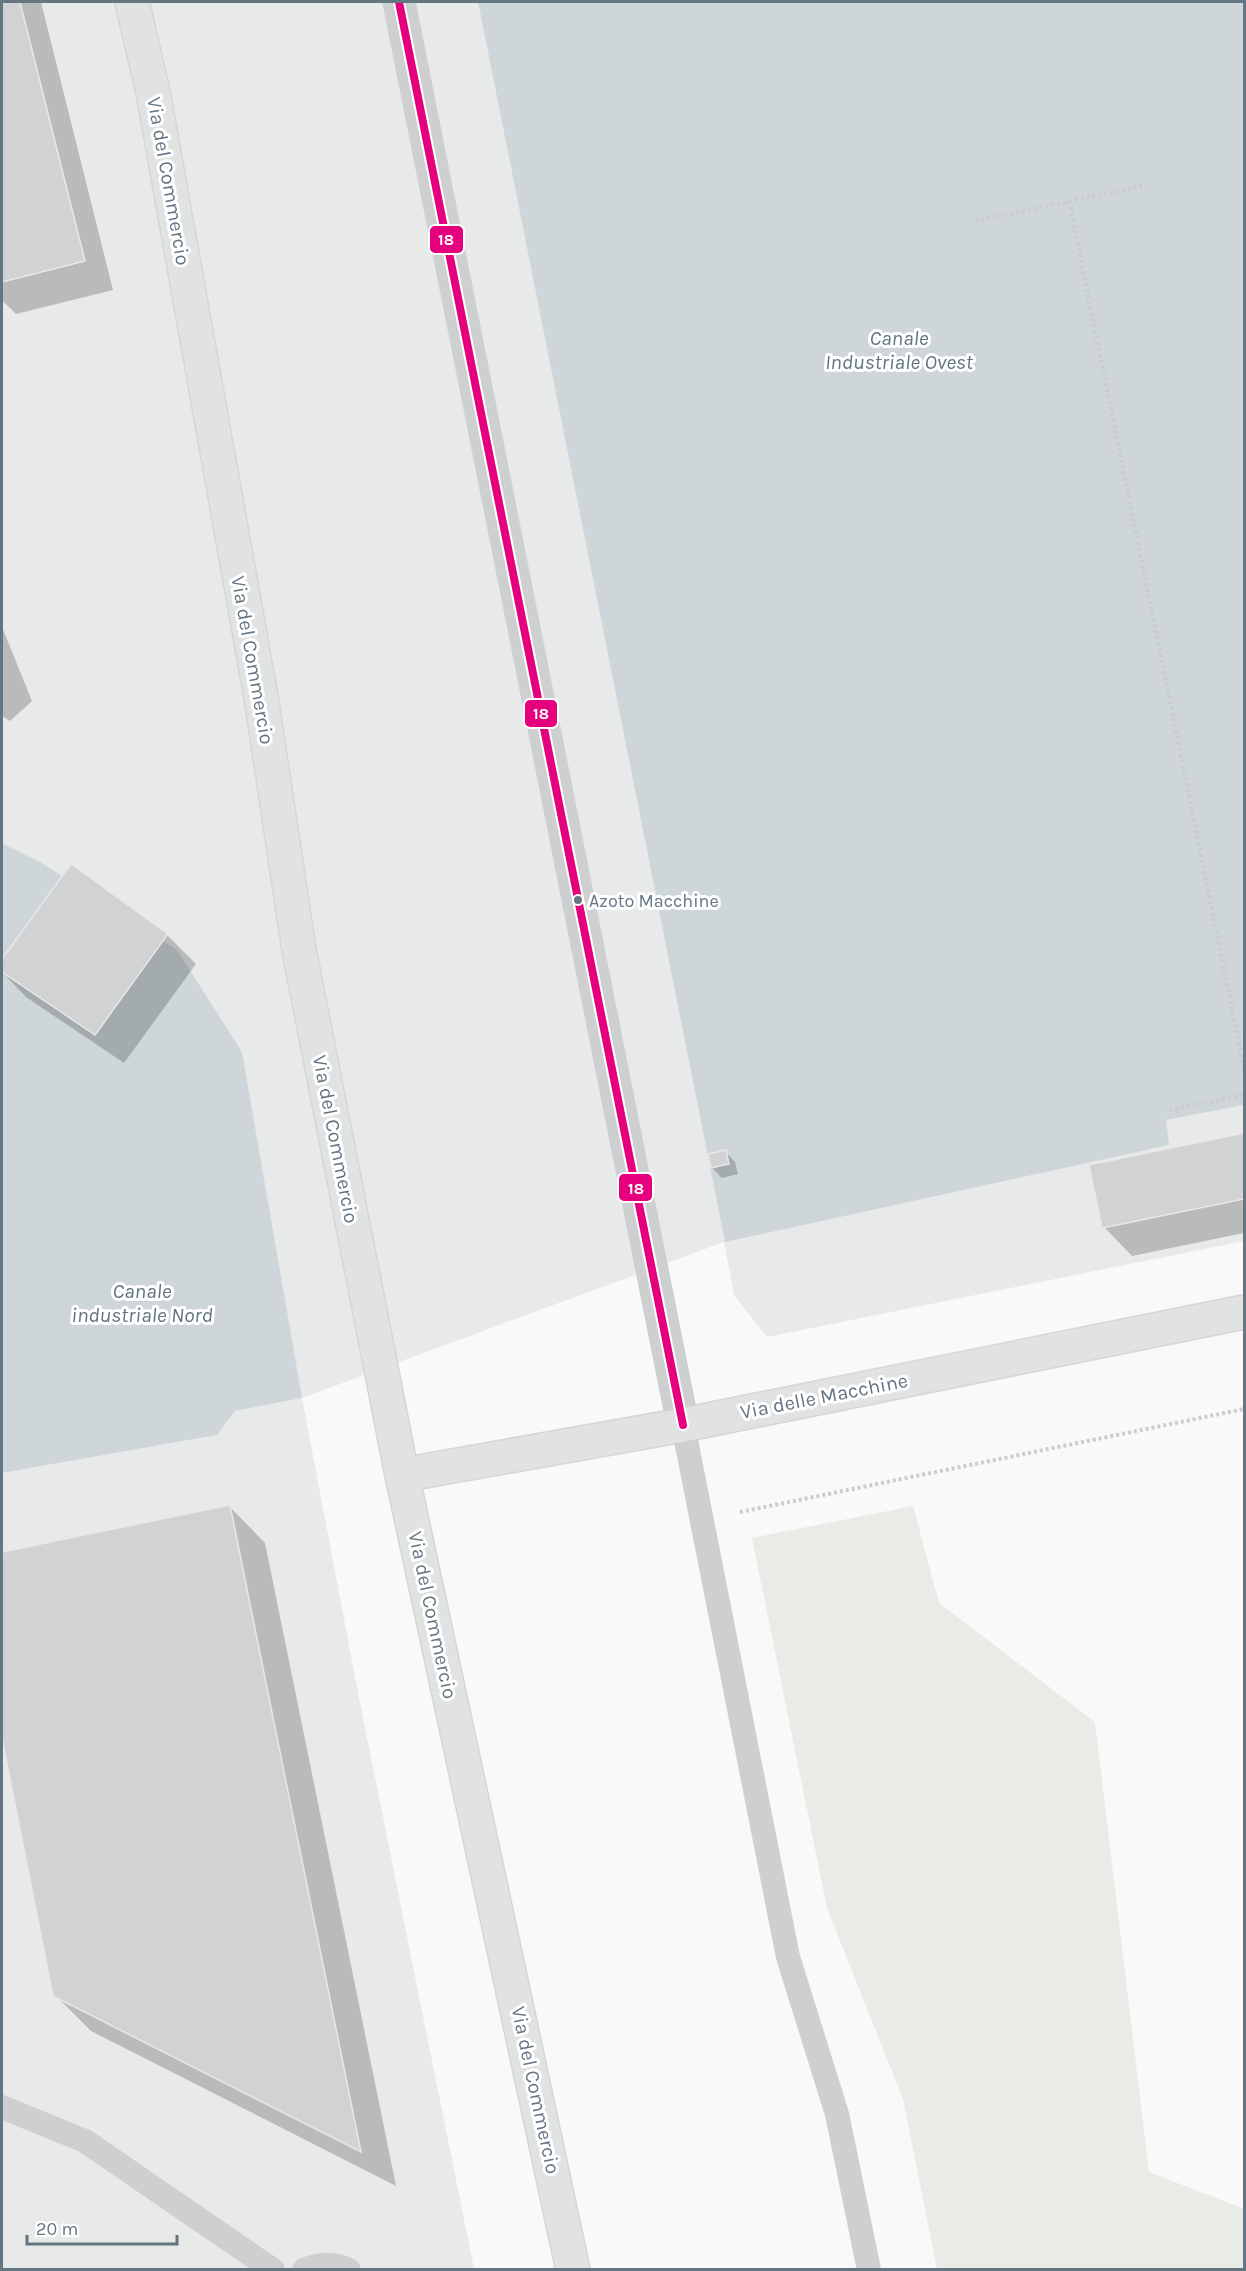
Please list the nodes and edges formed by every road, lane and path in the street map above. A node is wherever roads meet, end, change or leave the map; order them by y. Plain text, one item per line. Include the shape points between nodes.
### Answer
1 (132, 2) edge
2 (399, 2) edge
3 (1147, 185) dead end
4 (1068, 201) junction
5 (975, 221) dead end
6 (1245, 1068) edge
7 (1245, 1095) edge
8 (1169, 1110) dead end
9 (1245, 1312) edge
10 (1245, 1409) edge
11 (683, 1425) junction
12 (402, 1475) junction
13 (701, 1520) junction
14 (2, 2107) edge
15 (273, 2270) edge
16 (304, 2270) edge
17 (350, 2270) edge
18 (573, 2270) edge
19 (869, 2270) edge

1 - 12 street, Via del Commercio via 153,92 261,697 299,950
2 - 11 street
3 - 4 path
4 - 5 path
4 - 6 path
7 - 8 path
9 - 11 street, Via delle Macchine
10 - 13 path
11 - 12 street, Via delle Macchine
11 - 13 lane
12 - 18 street, Via del Commercio
13 - 19 lane via 788,1957 837,2114
14 - 15 lane via 85,2141
16 - 17 lane via 316,2264 332,2264

